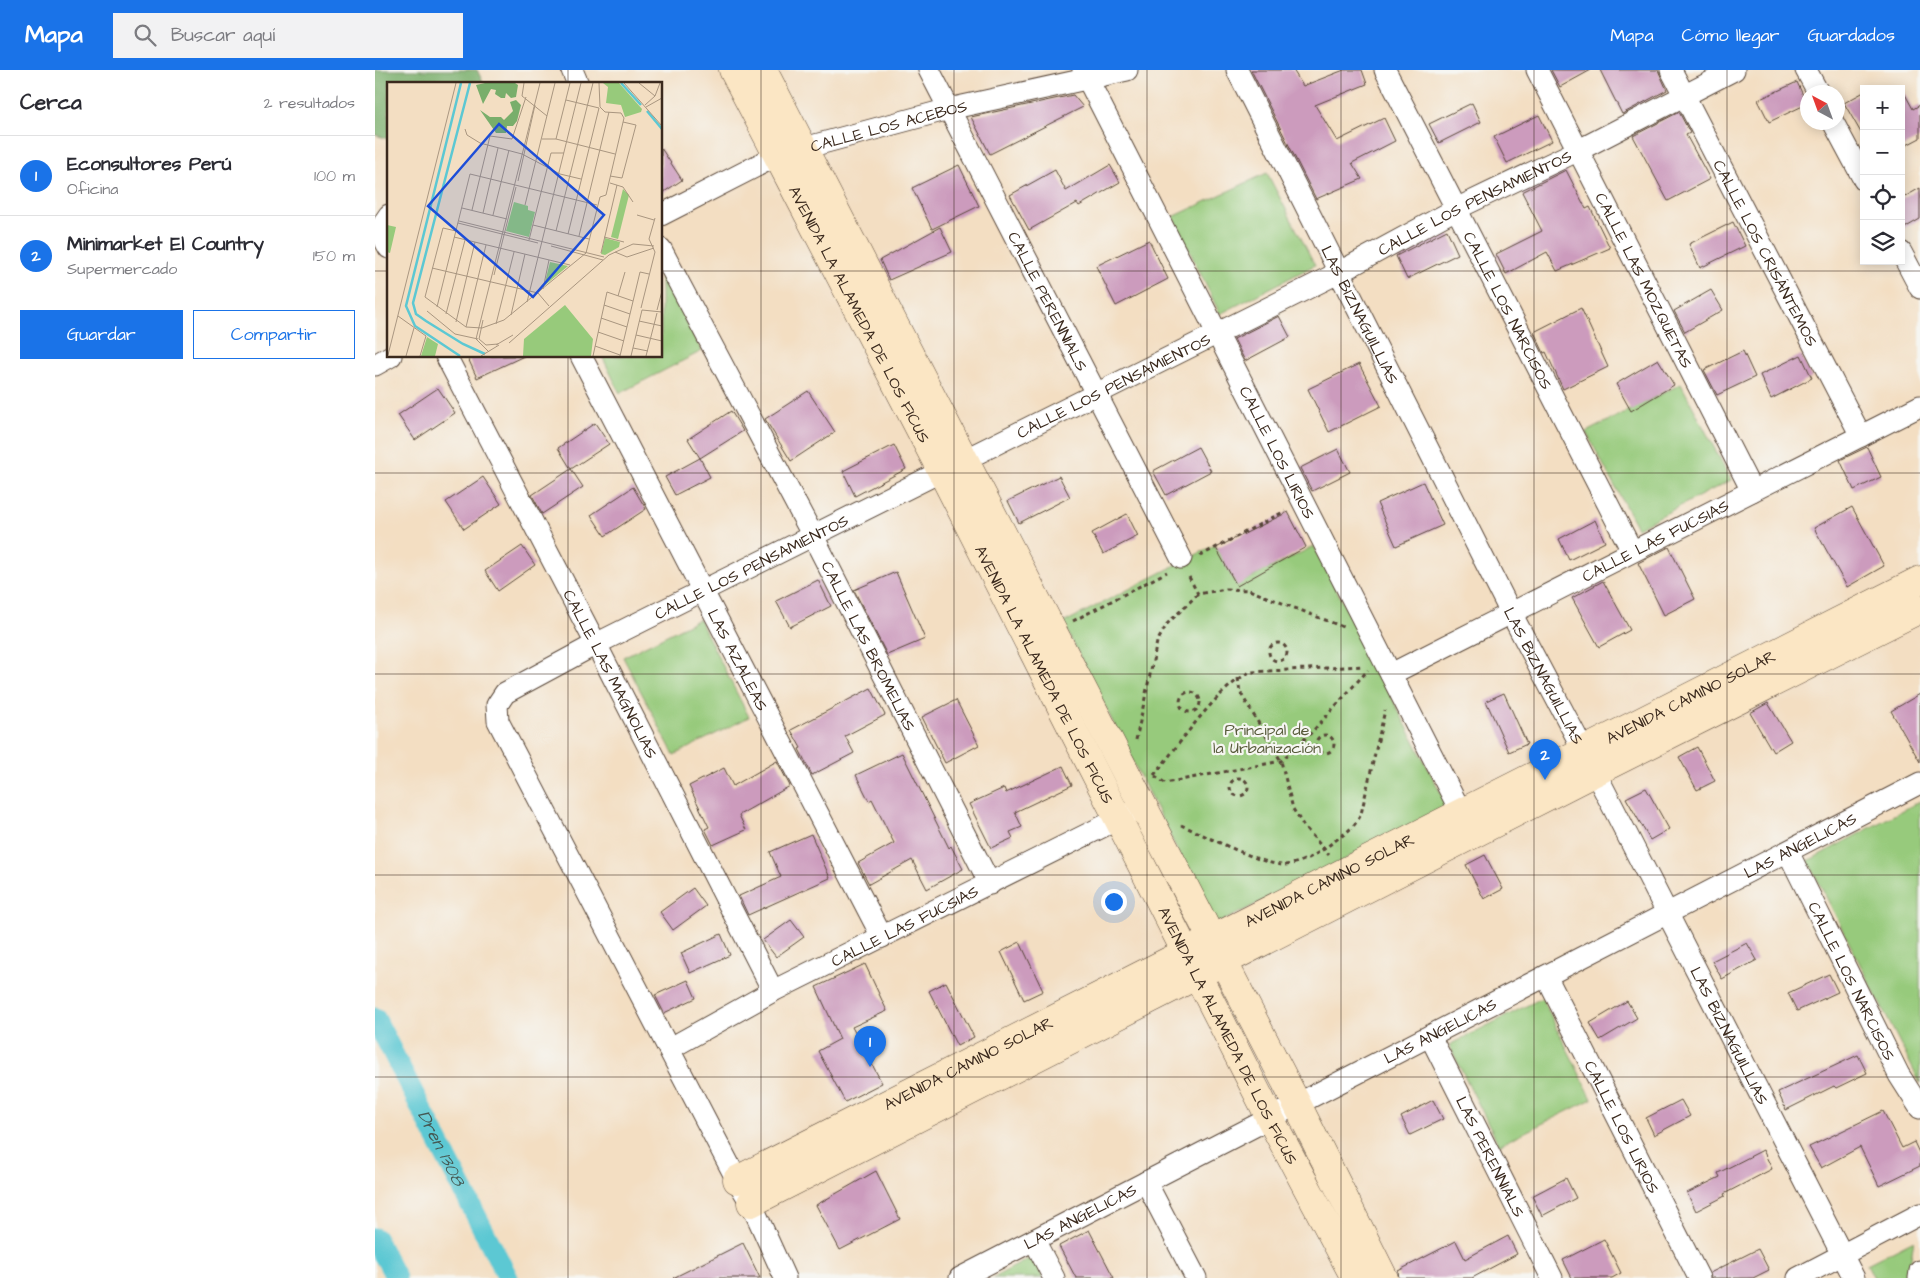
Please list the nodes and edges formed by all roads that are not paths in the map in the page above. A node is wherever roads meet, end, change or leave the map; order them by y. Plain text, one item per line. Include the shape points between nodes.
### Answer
1 (572, 70) edge
2 (733, 70) edge
3 (763, 70) edge
4 (929, 70) edge
5 (1127, 70) edge
6 (1237, 70) edge
7 (1385, 70) edge
8 (1537, 70) edge
9 (1671, 70) edge
10 (1734, 70) edge
11 (1806, 70) edge
12 (1085, 74) edge
13 (577, 82) edge
14 (1814, 85) edge
15 (1685, 96) junction
16 (949, 109) junction
17 (1837, 130) edge
18 (1579, 150) junction
19 (791, 151) junction
20 (1861, 175) edge
21 (1456, 209) junction
22 (663, 214) edge
23 (385, 220) edge
24 (387, 245) edge
25 (663, 253) edge
26 (1905, 260) edge
27 (1338, 273) junction
28 (1920, 288) edge
29 (1217, 334) junction
30 (387, 358) edge
31 (447, 358) edge
32 (582, 358) edge
33 (375, 365) edge
34 (1097, 394) junction
35 (1920, 406) edge
36 (1861, 436) junction
37 (953, 467) junction
38 (1752, 491) junction
39 (813, 536) junction
40 (1632, 551) junction
41 (1184, 565) road end
42 (1920, 580) edge
43 (703, 592) junction
44 (1920, 609) edge
45 (1511, 613) junction
46 (597, 644) junction
47 (1391, 674) junction
48 (1589, 762) junction
49 (1920, 783) edge
50 (1142, 808) junction
51 (1118, 820) junction
52 (1467, 824) junction
53 (1787, 852) junction
54 (990, 884) junction
55 (1667, 914) junction
56 (883, 937) junction
57 (1217, 951) junction
58 (1192, 964) junction
59 (1546, 976) junction
60 (773, 991) junction
61 (1430, 1036) junction
62 (669, 1049) junction
63 (1297, 1104) junction
64 (1920, 1108) edge
65 (1269, 1118) junction
66 (1146, 1182) junction
67 (744, 1192) junction
68 (1920, 1214) edge
69 (1034, 1240) junction
70 (1841, 1254) junction
71 (1920, 1271) edge
72 (785, 1278) edge
73 (960, 1278) edge
74 (1054, 1278) edge
75 (1196, 1278) edge
76 (1355, 1278) edge
77 (1384, 1278) edge
78 (1552, 1278) edge
79 (1699, 1278) edge
80 (1798, 1278) edge
81 (1854, 1278) edge
82 (1919, 1278) edge

1 - 13 street
2 - 19 street, AVENIDA LA ALAMEDA DE LOS FICUS
3 - 19 street, AVENIDA LA ALAMEDA DE LOS FICUS
4 - 16 street, CALLE PERENNIALS
5 - 12 street, CALLE LOS ACEBOS
6 - 27 street, LAS BIZNAGUILLIAS
7 - 21 street, CALLE LOS NARCISOS
8 - 18 street, CALLE LAS MOZQUETAS
9 - 15 street, CALLE LOS CRISÁNTEMOS
10 - 15 street, CALLE LOS PENSAMIENTOS
11 - 14 street
12 - 16 street, CALLE LOS ACEBOS
12 - 29 street, CALLE LOS LIRIOS
15 - 18 street, CALLE LOS PENSAMIENTOS
15 - 36 street, CALLE LOS CRISÁNTEMOS
16 - 19 street, CALLE LOS ACEBOS
16 - 34 street, CALLE PERENNIALS
17 - 20 street
18 - 21 street, CALLE LOS PENSAMIENTOS
18 - 38 street, CALLE LAS MOZQUETAS
19 - 22 street, CALLE LOS ACEBOS
19 - 37 street, AVENIDA LA ALAMEDA DE LOS FICUS
21 - 27 street, CALLE LOS PENSAMIENTOS
21 - 40 street, CALLE LOS NARCISOS
23 - 24 street via 382,236
25 - 39 street, CALLE LAS BROMELIAS
26 - 28 street
27 - 29 street, CALLE LOS PENSAMIENTOS
27 - 45 street, LAS BIZNAGUILLIAS
29 - 34 street, CALLE LOS PENSAMIENTOS
29 - 47 street, CALLE LOS LIRIOS
30 - 33 street
31 - 46 street, CALLE LAS MAGNOLIAS
32 - 43 street, LAS AZALEAS
34 - 37 street, CALLE LOS PENSAMIENTOS
34 - 41 street, CALLE PERENNIALS
35 - 36 street, CALLE LAS FUCSIAS
36 - 38 street, CALLE LAS FUCSIAS
37 - 39 street, CALLE LOS PENSAMIENTOS
37 - 50 street, AVENIDA LA ALAMEDA DE LOS FICUS
37 - 51 street, AVENIDA LA ALAMEDA DE LOS FICUS
38 - 40 street, CALLE LAS FUCSIAS
39 - 43 street, CALLE LOS PENSAMIENTOS
39 - 54 street, CALLE LAS BROMELIAS
40 - 45 street, CALLE LAS FUCSIAS
42 - 48 street, AVENIDA CAMINO SOLAR
43 - 46 street, CALLE LOS PENSAMIENTOS
43 - 56 street, LAS AZALEAS
44 - 48 street, AVENIDA CAMINO SOLAR
45 - 47 street, CALLE LAS FUCSIAS
45 - 48 street, LAS BIZNAGUILLIAS
46 - 60 street, CALLE LAS MAGNOLIAS
46 - 62 street, CALLE LOS PENSAMIENTOS via 505,693 497,705 498,720
47 - 52 street, CALLE LOS LIRIOS
48 - 52 street, AVENIDA CAMINO SOLAR
48 - 55 street, LAS BIZNAGUILLIAS
49 - 53 street, LAS ANGELICAS
50 - 51 street, CALLE LAS FUCSIAS
50 - 57 street, AVENIDA LA ALAMEDA DE LOS FICUS
51 - 54 street, CALLE LAS FUCSIAS
51 - 58 street, AVENIDA LA ALAMEDA DE LOS FICUS
52 - 57 street, AVENIDA CAMINO SOLAR
53 - 55 street, LAS ANGELICAS
53 - 64 street, CALLE LOS NARCISOS via 1899,1075
54 - 56 street, CALLE LAS FUCSIAS
55 - 59 street, LAS ANGELICAS
55 - 70 street, LAS BIZNAGUILLIAS
56 - 60 street, CALLE LAS FUCSIAS
57 - 58 street, AVENIDA CAMINO SOLAR
57 - 63 street, AVENIDA LA ALAMEDA DE LOS FICUS
58 - 65 street, AVENIDA LA ALAMEDA DE LOS FICUS
58 - 67 street, AVENIDA CAMINO SOLAR
59 - 61 street, LAS ANGELICAS
59 - 79 street, CALLE LOS LIRIOS
60 - 62 street, CALLE LAS FUCSIAS
61 - 63 street, LAS ANGELICAS
61 - 78 street, LAS PERENNIALS
62 - 67 street
63 - 65 street, LAS ANGELICAS
63 - 77 street, AVENIDA LA ALAMEDA DE LOS FICUS
65 - 66 street, LAS ANGELICAS
65 - 76 street, AVENIDA LA ALAMEDA DE LOS FICUS
66 - 69 street, LAS ANGELICAS
66 - 75 street
67 - 72 street
68 - 70 street
69 - 73 street, LAS ANGELICAS
69 - 74 street
70 - 80 street
70 - 81 street, LAS BIZNAGUILLIAS
71 - 82 street

